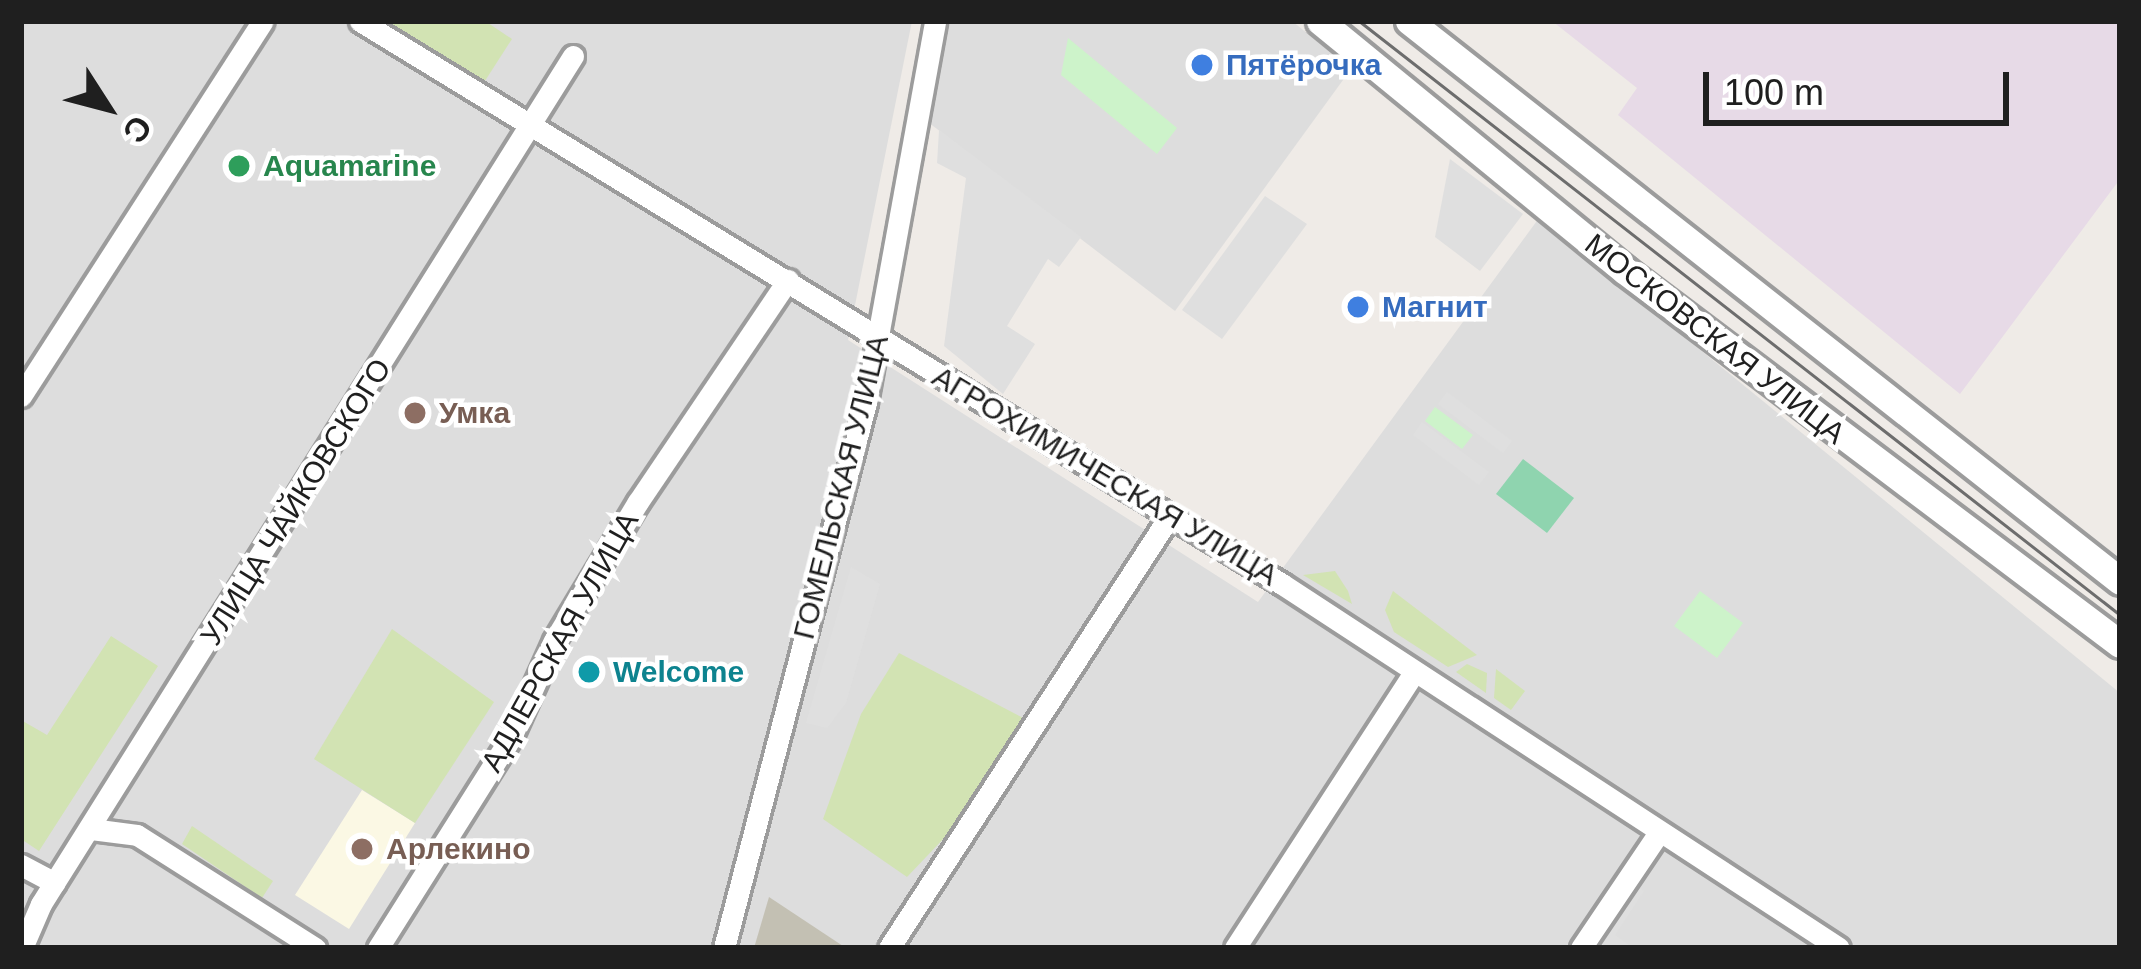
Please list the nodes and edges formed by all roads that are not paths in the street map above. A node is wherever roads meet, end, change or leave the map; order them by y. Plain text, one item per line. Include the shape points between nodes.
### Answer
1 (262, 21) edge
2 (361, 21) edge
3 (935, 21) edge
4 (1320, 21) edge
5 (1409, 21) edge
6 (573, 56) dead end
7 (530, 130) junction
8 (788, 280) junction
9 (880, 337) junction
10 (21, 396) edge
11 (1169, 518) junction
12 (2120, 581) edge
13 (2120, 644) edge
14 (1412, 675) junction
15 (91, 829) junction
16 (1658, 834) junction
17 (21, 865) edge
18 (55, 883) junction
19 (22, 948) edge
20 (315, 948) edge
21 (378, 948) edge
22 (724, 948) edge
23 (889, 948) edge
24 (1234, 948) edge
25 (1581, 948) edge
26 (1840, 948) edge

1 - 10 street
2 - 7 street, АГРОХИМИЧЕСКАЯ УЛИЦА
3 - 9 street, ГОМЕЛЬСКАЯ УЛИЦА
4 - 13 street, МОСКОВСКАЯ УЛИЦА via 1642,284
5 - 12 street, МОСКОВСКАЯ УЛИЦА
6 - 7 street, УЛИЦА ЧАЙКОВСКОГО
7 - 8 street, АГРОХИМИЧЕСКАЯ УЛИЦА
7 - 15 street, УЛИЦА ЧАЙКОВСКОГО
8 - 9 street, АГРОХИМИЧЕСКАЯ УЛИЦА
8 - 21 street, АДЛЕРСКАЯ УЛИЦА via 638,502 554,641 512,735
9 - 11 street, АГРОХИМИЧЕСКАЯ УЛИЦА
9 - 22 street, ГОМЕЛЬСКАЯ УЛИЦА
11 - 14 street, АГРОХИМИЧЕСКАЯ УЛИЦА
11 - 23 street
14 - 16 street, АГРОХИМИЧЕСКАЯ УЛИЦА
14 - 24 street
15 - 18 street, УЛИЦА ЧАЙКОВСКОГО
15 - 20 street via 137,835
16 - 25 street
16 - 26 street, АГРОХИМИЧЕСКАЯ УЛИЦА
17 - 18 street
18 - 19 street, УЛИЦА ЧАЙКОВСКОГО

